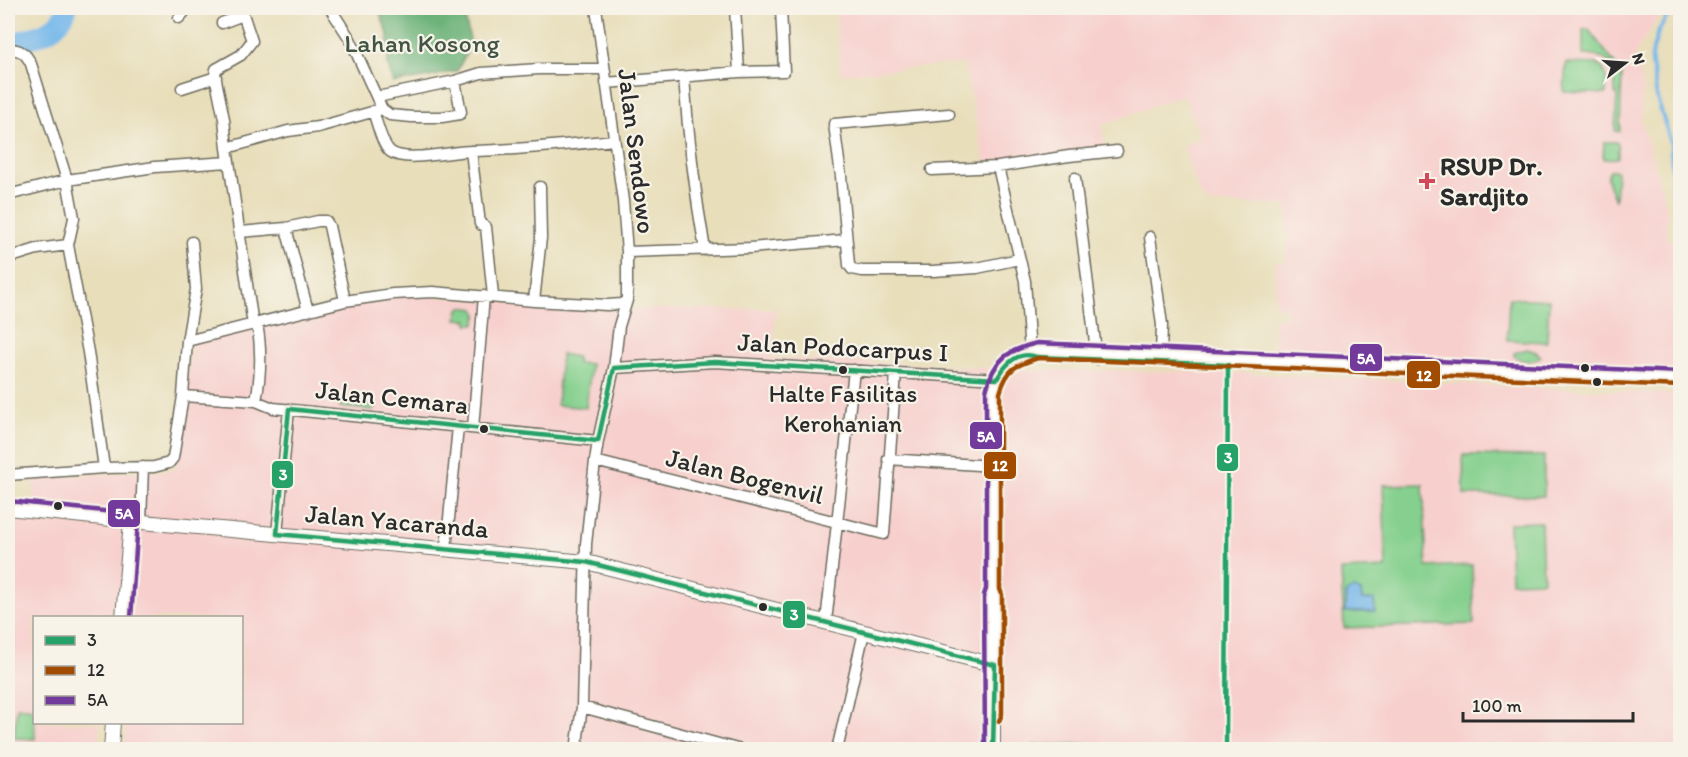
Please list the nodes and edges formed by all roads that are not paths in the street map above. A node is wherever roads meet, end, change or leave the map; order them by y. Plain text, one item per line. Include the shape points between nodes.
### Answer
1 (188, 8) edge
2 (330, 8) edge
3 (596, 8) edge
4 (735, 8) edge
5 (781, 8) edge
6 (242, 11) edge
7 (179, 18) dead end
8 (222, 23) dead end
9 (8, 49) edge
10 (604, 69) junction
11 (739, 72) junction
12 (216, 77) junction
13 (684, 77) junction
14 (454, 81) junction
15 (606, 82) junction
16 (182, 88) dead end
17 (376, 97) junction
18 (378, 110) junction
19 (949, 114) dead end
20 (614, 140) junction
21 (227, 148) junction
22 (471, 151) junction
23 (1117, 151) dead end
24 (229, 162) junction
25 (998, 167) junction
26 (932, 170) dead end
27 (1075, 178) dead end
28 (67, 180) junction
29 (540, 187) dead end
30 (8, 195) edge
31 (286, 228) junction
32 (240, 232) junction
33 (1150, 237) dead end
34 (846, 240) junction
35 (192, 242) dead end
36 (68, 245) junction
37 (705, 250) junction
38 (627, 252) junction
39 (8, 258) edge
40 (1019, 259) junction
41 (488, 296) junction
42 (627, 300) junction
43 (345, 301) junction
44 (534, 301) junction
45 (607, 305) junction
46 (308, 311) junction
47 (255, 324) junction
48 (619, 326) junction
49 (187, 341) junction
50 (1030, 353) junction
51 (1161, 355) junction
52 (1096, 356) junction
53 (1124, 357) junction
54 (1228, 362) junction
55 (614, 368) junction
56 (854, 370) junction
57 (896, 373) junction
58 (997, 379) junction
59 (1680, 379) edge
60 (1623, 380) junction
61 (1680, 387) edge
62 (183, 396) junction
63 (256, 401) junction
64 (289, 410) junction
65 (458, 426) junction
66 (473, 428) junction
67 (598, 441) junction
68 (888, 459) junction
69 (595, 461) junction
70 (993, 466) junction
71 (143, 467) junction
72 (104, 468) junction
73 (8, 475) edge
74 (8, 508) edge
75 (136, 521) junction
76 (837, 523) junction
77 (277, 534) junction
78 (446, 549) junction
79 (586, 562) junction
80 (123, 616) edge
81 (826, 622) junction
82 (864, 632) junction
83 (993, 664) junction
84 (582, 707) junction
85 (113, 724) edge
86 (111, 750) edge
87 (576, 750) edge
88 (741, 750) edge
89 (837, 750) edge
90 (993, 750) edge

1 - 7 street
2 - 17 street via 350,39
3 - 10 street, Jalan Sendowo
4 - 11 street
5 - 11 street via 784,70
6 - 8 street
6 - 12 street via 252,41 242,55 216,69
9 - 28 street via 21,51 31,64
10 - 14 street via 481,73
10 - 15 street, Jalan Sendowo
11 - 13 street
12 - 16 street
12 - 21 street
13 - 15 street
13 - 37 street via 695,195
14 - 17 street
14 - 18 street via 460,114 412,117
15 - 20 street, Jalan Sendowo
17 - 18 street
18 - 21 street
18 - 22 street via 386,147 393,154 413,157
19 - 34 street via 834,124
20 - 22 street
20 - 38 street, Jalan Sendowo
21 - 24 street
22 - 41 street via 480,224 486,227
23 - 25 street
24 - 28 street via 155,167
24 - 32 street
25 - 26 street
25 - 40 street
27 - 52 street
28 - 30 street
28 - 36 street via 74,218
29 - 44 street via 541,237
31 - 32 street
31 - 43 street via 327,222
31 - 46 street
32 - 47 street
33 - 51 street via 1162,325
34 - 37 street
34 - 40 street via 849,265 856,270 933,271
35 - 49 street via 196,289
36 - 39 street
36 - 72 street
37 - 38 street
38 - 42 street, Jalan Sendowo
40 - 50 street via 1025,281
41 - 43 street via 411,292
41 - 44 street
41 - 66 street
42 - 45 street
42 - 48 street, Jalan Sendowo
43 - 46 street
44 - 45 street
45 - 48 street via 616,314
46 - 47 street
47 - 49 street
47 - 63 street via 261,355
48 - 55 street, Jalan Sendowo
49 - 62 street
50 - 52 street via 1037,350
50 - 58 street via 1012,359
51 - 53 street
51 - 54 street
52 - 53 street
53 - 54 street
54 - 60 street
55 - 56 street, Jalan Podocarpus I via 715,362
55 - 67 street, Jalan Sendowo
56 - 57 street, Jalan Podocarpus I
56 - 76 street
57 - 58 street, Jalan Podocarpus I
57 - 68 street
58 - 70 street via 993,392
59 - 60 street
60 - 61 street
62 - 63 street, Jalan Cemara
62 - 71 street via 173,458 164,465
63 - 64 street, Jalan Cemara
64 - 65 street, Jalan Cemara
64 - 77 street
65 - 66 street, Jalan Cemara
65 - 78 street
66 - 67 street, Jalan Cemara
67 - 69 street, Jalan Sendowo
68 - 70 street
68 - 76 street, Jalan Bogenvil via 884,534
69 - 76 street, Jalan Bogenvil
69 - 79 street, Jalan Sendowo
70 - 83 street
71 - 72 street
71 - 75 street
72 - 73 street
74 - 75 street, Jalan Yacaranda
75 - 77 street, Jalan Yacaranda
75 - 80 street
76 - 81 street
77 - 78 street, Jalan Yacaranda
78 - 79 street, Jalan Yacaranda
79 - 81 street, Jalan Yacaranda
79 - 84 street, Jalan Sendowo
81 - 82 street, Jalan Yacaranda
82 - 83 street, Jalan Yacaranda
82 - 89 street
83 - 90 street
84 - 87 street, Jalan Sendowo
84 - 88 street
85 - 86 street

